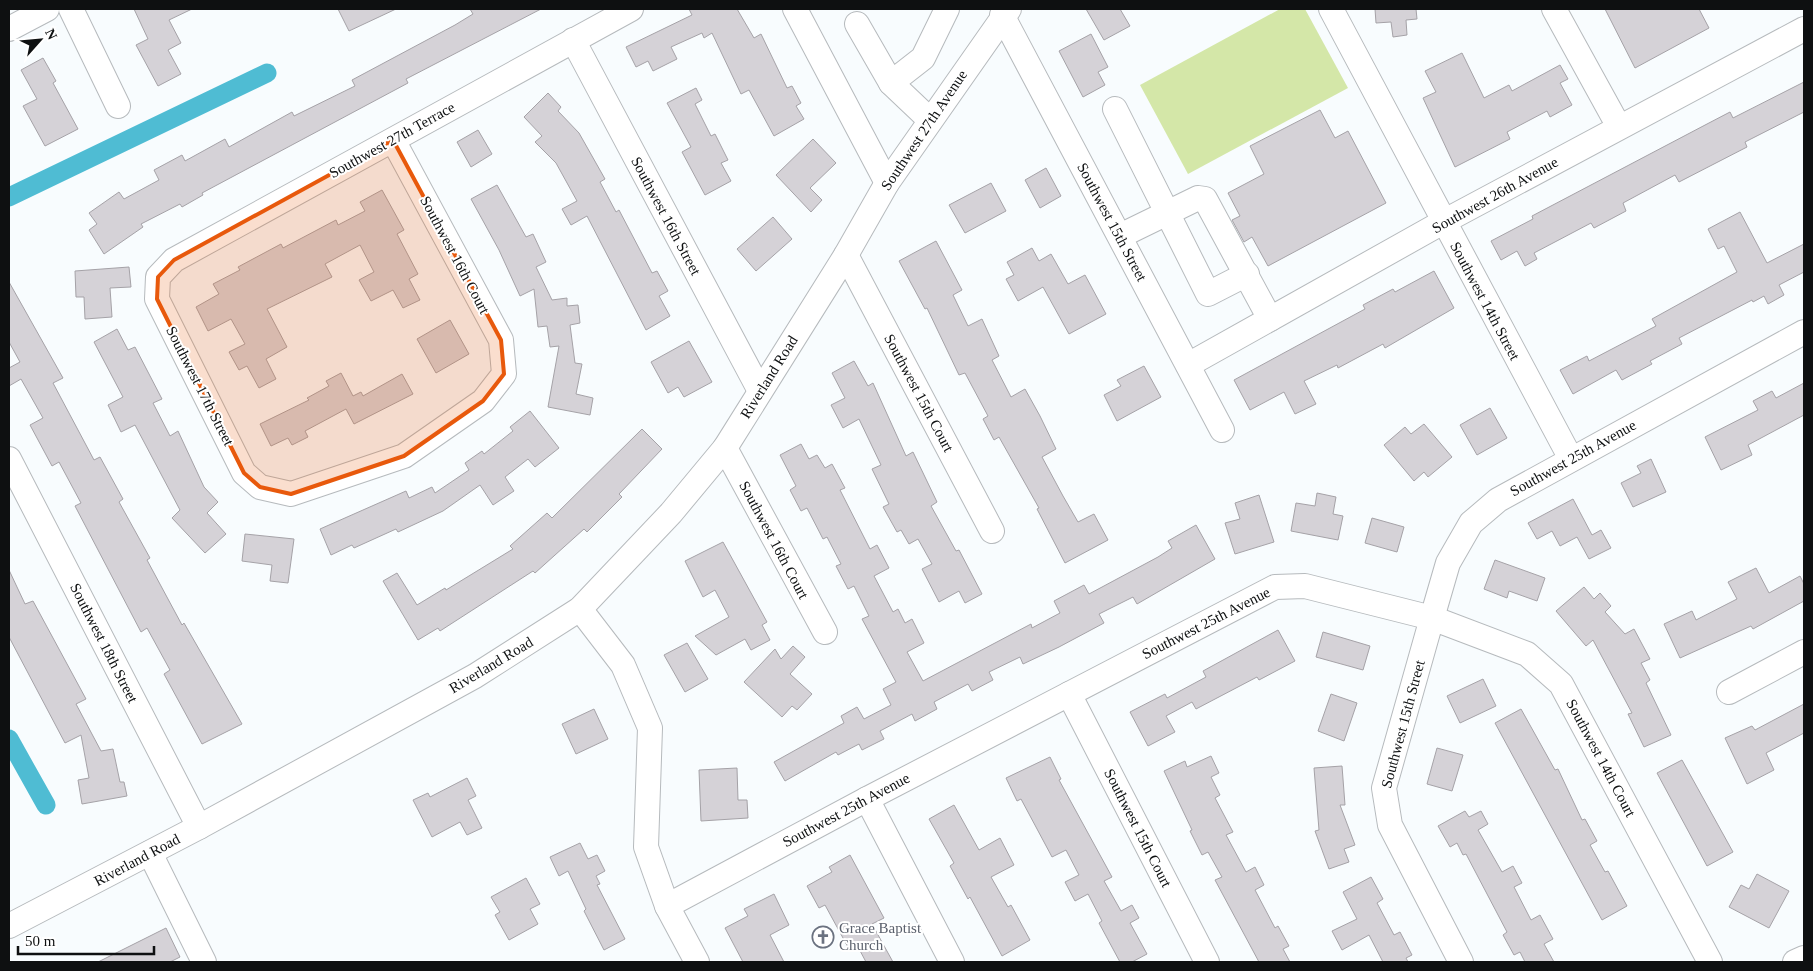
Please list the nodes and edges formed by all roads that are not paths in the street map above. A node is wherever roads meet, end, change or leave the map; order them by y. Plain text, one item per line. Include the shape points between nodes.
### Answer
1 (47, 9) edge
2 (71, 9) edge
3 (631, 9) edge
4 (795, 9) edge
5 (947, 9) edge
6 (1331, 9) edge
7 (1554, 9) edge
8 (1005, 12) edge
9 (857, 24) dead end
10 (9, 29) edge
11 (1804, 29) edge
12 (573, 40) junction
13 (891, 83) junction
14 (118, 106) dead end
15 (1115, 109) dead end
16 (930, 120) junction
17 (1619, 127) junction
18 (393, 140) junction
19 (887, 183) junction
20 (1168, 214) junction
21 (1443, 222) junction
22 (1120, 236) junction
23 (846, 255) junction
24 (1247, 274) junction
25 (158, 277) joint
26 (1270, 319) junction
27 (1804, 332) edge
28 (1188, 365) junction
29 (760, 391) junction
30 (1222, 430) dead end
31 (725, 448) junction
32 (9, 459) edge
33 (1571, 459) junction
34 (260, 487) joint
35 (992, 531) dead end
36 (580, 608) junction
37 (1432, 618) junction
38 (825, 632) dead end
39 (1804, 652) edge
40 (1729, 692) dead end
41 (1069, 694) junction
42 (867, 799) junction
43 (200, 827) junction
44 (150, 853) junction
45 (667, 906) junction
46 (9, 926) edge
47 (1804, 958) edge
48 (204, 962) edge
49 (697, 962) edge
50 (952, 962) edge
51 (1207, 962) edge
52 (1461, 962) edge
53 (1710, 962) edge
54 (1795, 962) edge

1 - 10 street
2 - 14 street
3 - 12 street, Southwest 27th Terrace
4 - 19 street
5 - 13 street via 924,58
6 - 21 street, Southwest 14th Street
7 - 17 street
8 - 16 street, Southwest 27th Avenue
8 - 22 street, Southwest 15th Street
9 - 13 street
11 - 17 street, Southwest 26th Avenue
12 - 18 street, Southwest 27th Terrace
12 - 29 street, Southwest 16th Street
13 - 16 street
15 - 20 street
16 - 19 street, Southwest 27th Avenue
17 - 21 street, Southwest 26th Avenue
18 - 25 street, Southwest 27th Terrace via 174,260
18 - 34 street, Southwest 16th Court via 501,340 504,374 483,401 404,456 291,494
19 - 23 street, Southwest 27th Avenue
20 - 22 street
20 - 24 street via 1198,198 1205,199
20 - 24 street via 1208,294
21 - 26 street, Southwest 26th Avenue
21 - 33 street, Southwest 14th Street
22 - 28 street, Southwest 15th Street
23 - 29 street, Riverland Road
23 - 35 street, Southwest 15th Court
24 - 26 street
25 - 34 street, Southwest 17th Street via 156,299 244,473
26 - 28 street, Southwest 26th Avenue
27 - 33 street, Southwest 25th Avenue
28 - 30 street, Southwest 15th Street
29 - 31 street, Riverland Road
31 - 36 street, Riverland Road via 671,513
31 - 38 street, Southwest 16th Court
32 - 43 street, Southwest 18th Street
33 - 37 street, Southwest 25th Avenue via 1498,500 1471,524 1448,563
36 - 43 street, Riverland Road via 475,676
36 - 45 street via 623,665 650,728 646,847
37 - 41 street, Southwest 25th Avenue via 1305,586 1275,587
37 - 52 street, Southwest 15th Street via 1384,788 1390,825
37 - 53 street, Southwest 14th Court via 1527,654 1561,684
39 - 40 street
41 - 42 street, Southwest 25th Avenue
41 - 51 street, Southwest 15th Court
42 - 45 street, Southwest 25th Avenue
42 - 50 street
43 - 44 street, Riverland Road
44 - 46 street, Riverland Road
44 - 48 street
45 - 49 street
47 - 54 street

